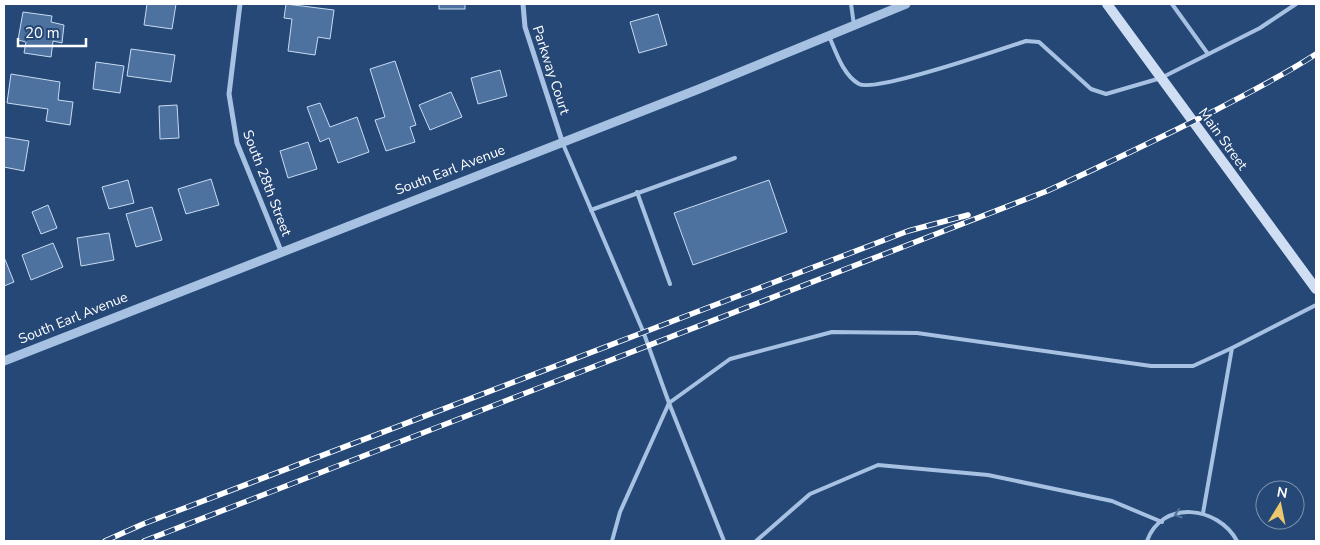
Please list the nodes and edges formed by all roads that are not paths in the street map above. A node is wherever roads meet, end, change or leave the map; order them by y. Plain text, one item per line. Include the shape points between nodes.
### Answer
1 (240, 4) edge
2 (523, 4) edge
3 (851, 4) edge
4 (906, 4) edge
5 (1107, 4) edge
6 (1172, 4) edge
7 (1296, 4) edge
8 (854, 25) junction
9 (829, 36) junction
10 (1208, 54) junction
11 (1161, 78) junction
12 (562, 142) junction
13 (735, 158) dead end
14 (637, 192) junction
15 (591, 210) junction
16 (281, 251) junction
17 (670, 284) dead end
18 (1316, 289) edge
19 (1316, 305) edge
20 (1232, 348) junction
21 (4, 361) edge
22 (669, 403) junction
23 (1203, 513) junction
24 (1162, 522) junction
25 (612, 541) edge
26 (724, 541) edge
27 (756, 541) edge
28 (1147, 541) edge
29 (1237, 541) edge

1 - 16 street, South 28th Street via 229,94 237,143
2 - 12 street, Parkway Court via 525,27
3 - 8 lane
4 - 8 street, South Earl Avenue
5 - 11 main road, Main Street
6 - 10 lane
7 - 10 lane via 1260,28
8 - 9 street, South Earl Avenue
9 - 11 lane via 849,78 861,86 888,83 1026,41 1039,42 1091,90 1106,94
9 - 12 street, South Earl Avenue
10 - 11 lane
11 - 18 main road, Main Street
12 - 15 lane
12 - 16 street, South Earl Avenue
13 - 14 lane
14 - 15 lane
14 - 17 lane
15 - 22 lane
16 - 21 street, South Earl Avenue
19 - 20 lane
20 - 22 lane via 1194,366 1151,366 917,333 832,332 730,359
20 - 23 lane
22 - 25 lane via 620,512
22 - 26 lane
23 -> 24 lane via 1187,512
23 - 29 lane via 1219,519
24 - 27 lane via 1112,501 988,475 878,465 810,494
24 - 28 lane

